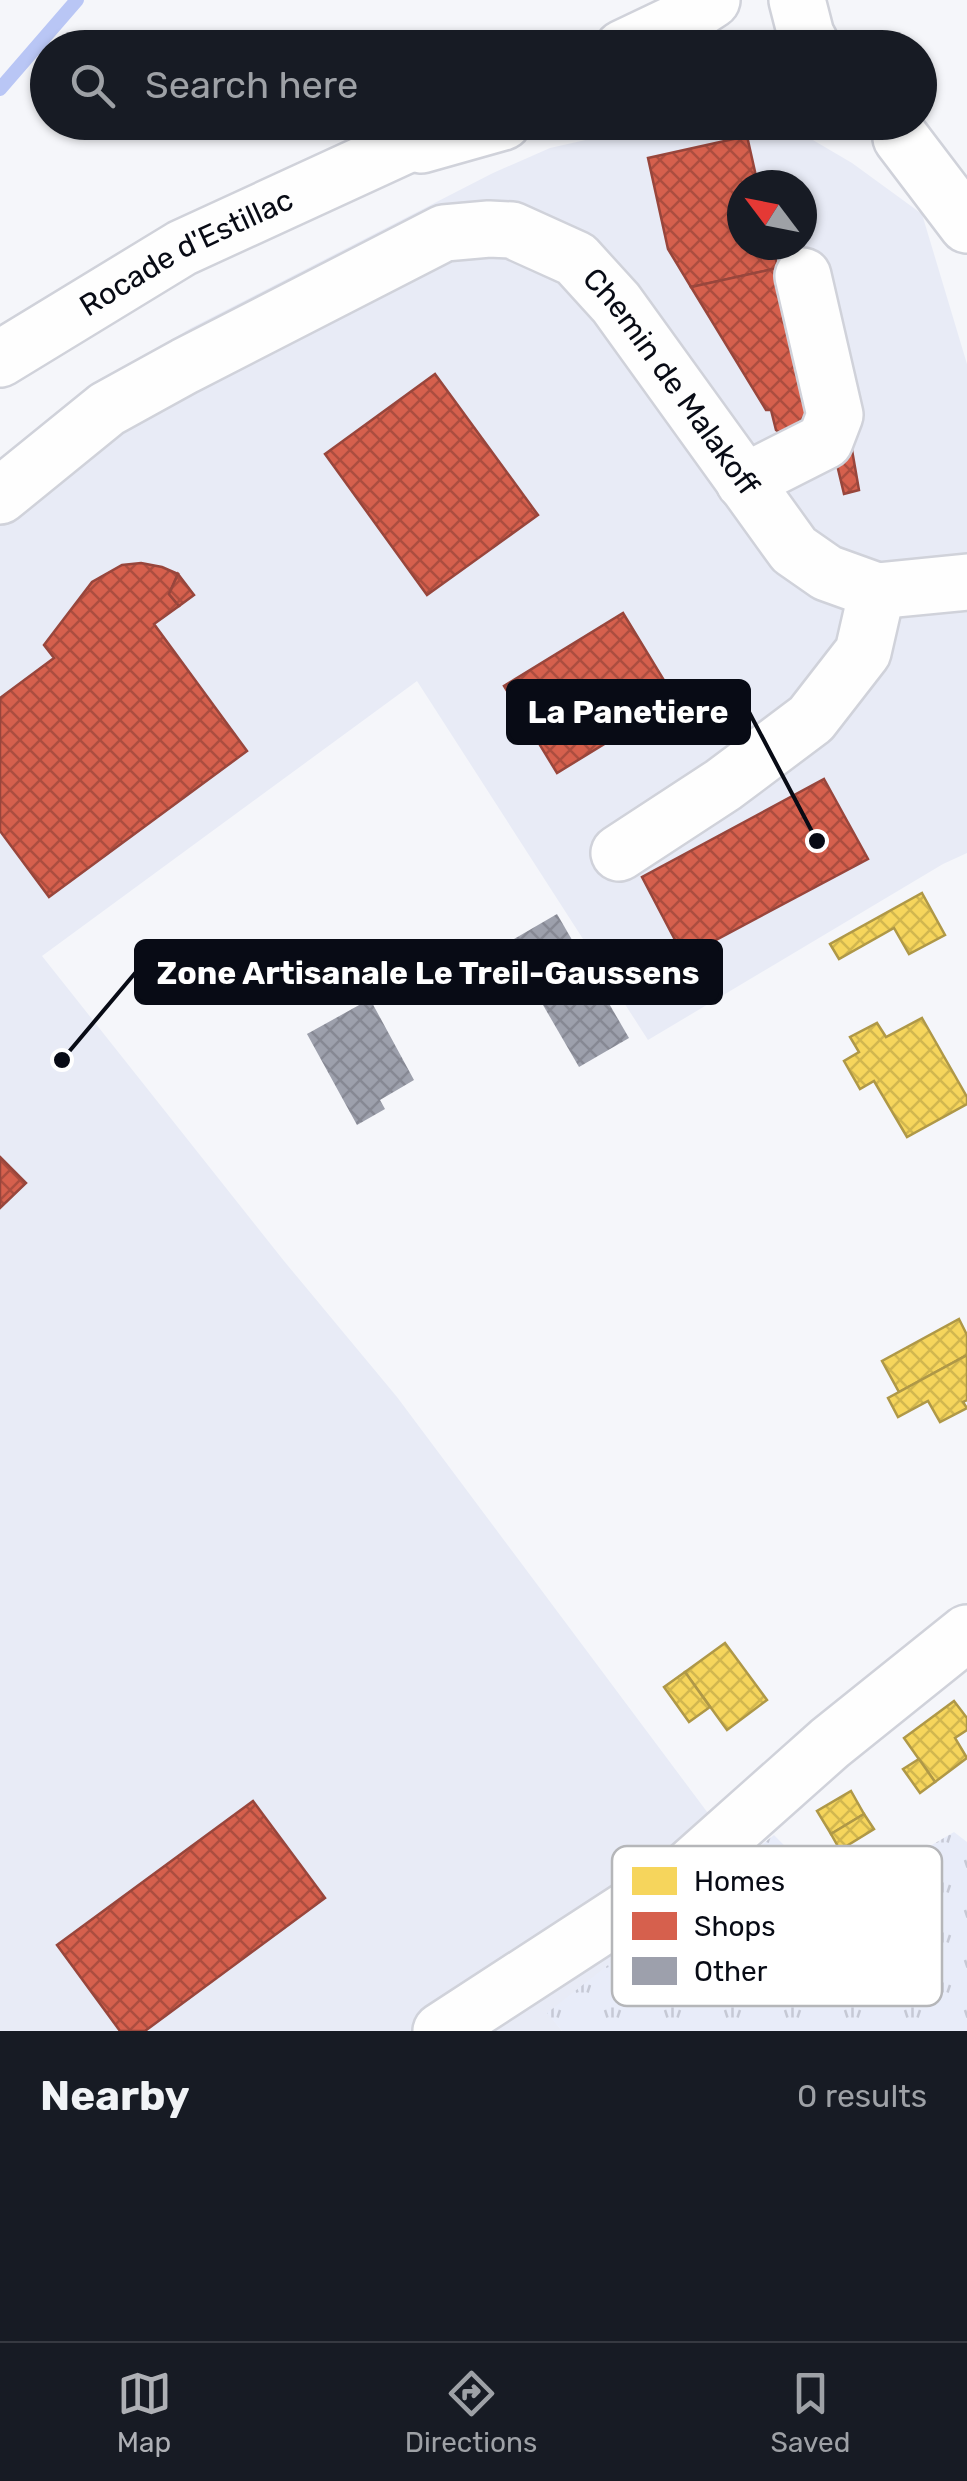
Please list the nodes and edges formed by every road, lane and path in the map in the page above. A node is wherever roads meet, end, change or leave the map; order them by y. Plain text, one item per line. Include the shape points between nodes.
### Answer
1 (712, 0) edge
2 (797, 0) edge
3 (661, 30) edge
4 (805, 30) edge
5 (416, 140) edge
6 (438, 140) edge
7 (897, 140) edge
8 (917, 140) edge
9 (380, 156) junction
10 (967, 158) edge
11 (967, 224) edge
12 (803, 276) dead end
13 (0, 359) edge
14 (744, 482) junction
15 (0, 496) edge
16 (967, 582) edge
17 (876, 591) junction
18 (619, 853) dead end
19 (967, 1632) edge
20 (715, 1846) edge
21 (612, 1921) edge
22 (441, 2031) edge

1 - 3 street
2 - 4 street
5 - 9 street, Rocade d'Estillac
6 - 9 street, Rocade d'Estillac
7 - 11 street
8 - 10 street
9 - 13 street, Rocade d'Estillac via 182,248
12 - 14 street via 834,415 825,441
14 - 15 street, Chemin de Malakoff via 616,303 576,259 532,236 489,228 444,233 185,366 107,409
14 - 17 street, Chemin de Malakoff via 794,550 827,574
16 - 17 street, Chemin de Malakoff
17 - 18 street via 864,652 811,719
19 - 20 street
21 - 22 street

